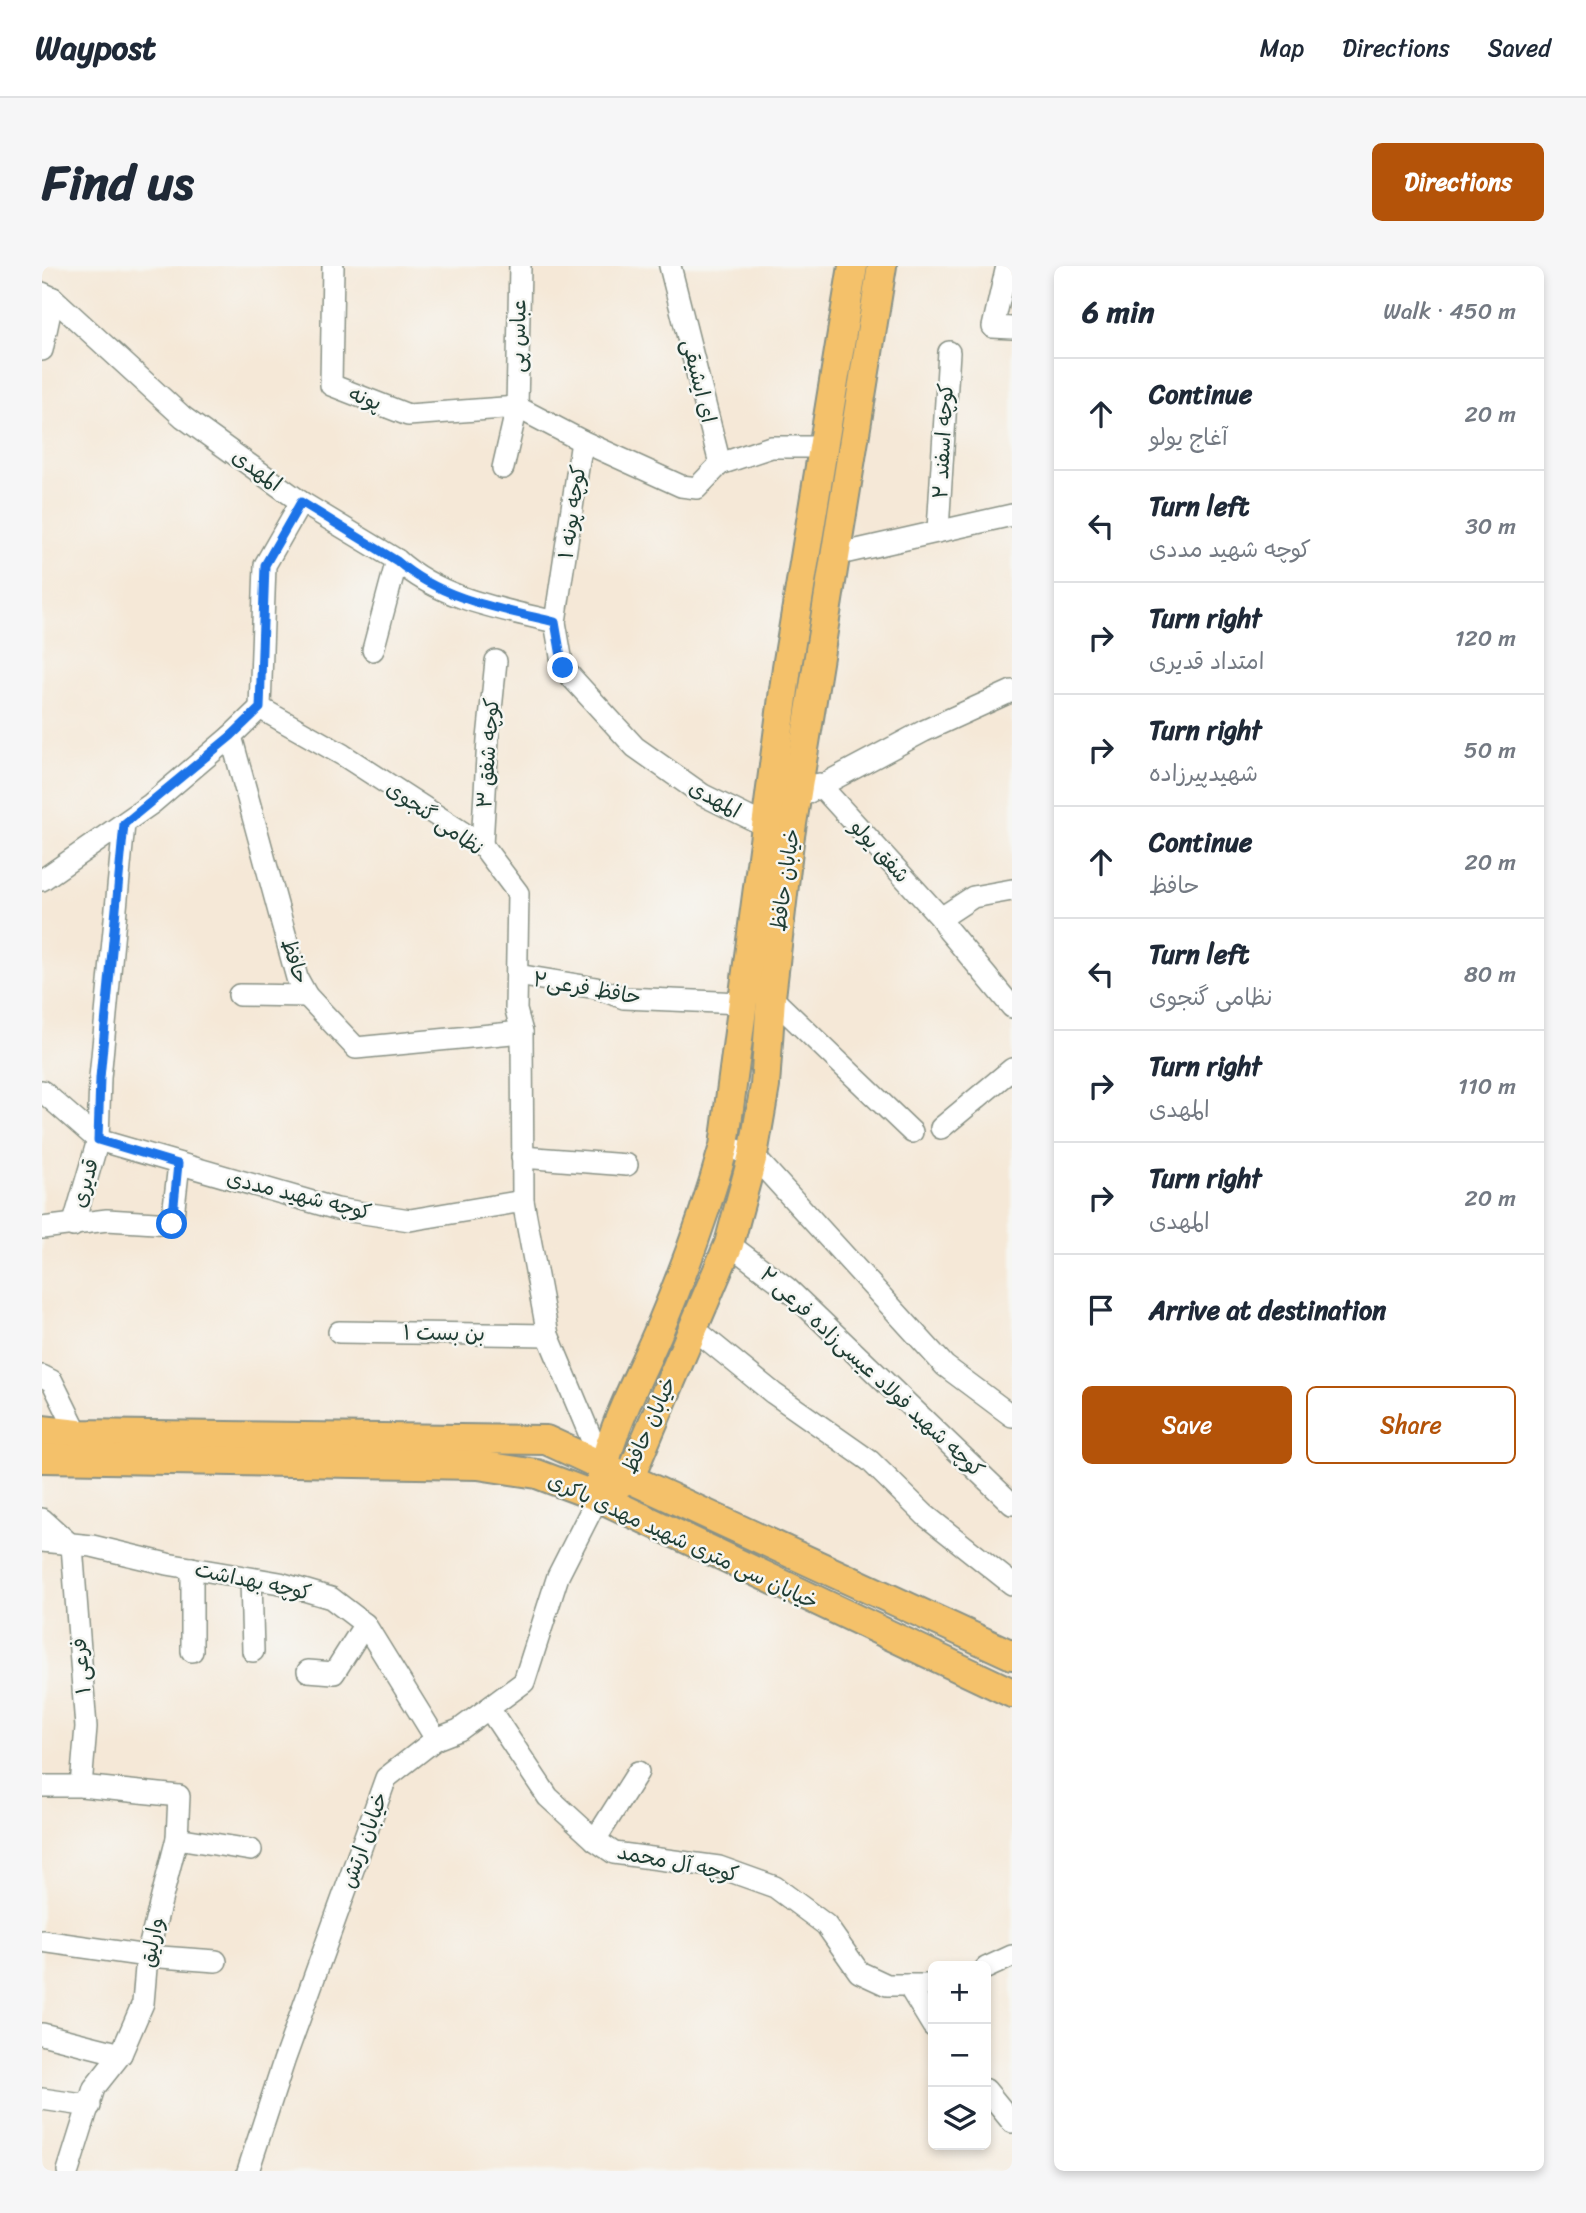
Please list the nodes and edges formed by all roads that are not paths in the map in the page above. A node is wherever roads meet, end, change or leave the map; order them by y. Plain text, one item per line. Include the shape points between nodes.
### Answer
1 (334, 266) edge
2 (520, 266) edge
3 (670, 266) edge
4 (853, 266) edge
5 (882, 266) edge
6 (1007, 266) edge
7 (47, 296) edge
8 (1012, 328) edge
9 (42, 350) edge
10 (949, 352) dead end
11 (517, 407) junction
12 (582, 442) junction
13 (822, 447) junction
14 (720, 464) junction
15 (503, 468) dead end
16 (301, 502) junction
17 (1012, 515) edge
18 (938, 530) junction
19 (835, 555) junction
20 (397, 561) junction
21 (555, 622) junction
22 (373, 650) dead end
23 (496, 661) dead end
24 (787, 667) junction
25 (817, 669) junction
26 (1012, 691) edge
27 (260, 708) junction
28 (231, 736) junction
29 (808, 791) junction
30 (124, 824) junction
31 (766, 826) junction
32 (482, 845) junction
33 (42, 880) edge
34 (1012, 890) edge
35 (941, 918) junction
36 (517, 975) junction
37 (239, 995) dead end
38 (307, 996) junction
39 (771, 997) junction
40 (742, 1003) junction
41 (1012, 1007) edge
42 (522, 1032) junction
43 (1012, 1069) edge
44 (42, 1091) edge
45 (941, 1128) dead end
46 (912, 1132) dead end
47 (98, 1140) junction
48 (724, 1146) junction
49 (752, 1155) junction
50 (522, 1157) junction
51 (178, 1164) junction
52 (627, 1165) dead end
53 (523, 1201) junction
54 (73, 1226) junction
55 (42, 1228) edge
56 (729, 1244) junction
57 (692, 1327) junction
58 (339, 1332) dead end
59 (548, 1335) junction
60 (42, 1376) edge
61 (1012, 1416) edge
62 (42, 1430) edge
63 (78, 1434) junction
64 (42, 1458) edge
65 (602, 1464) junction
66 (630, 1477) junction
67 (597, 1497) junction
68 (1012, 1504) edge
69 (42, 1519) edge
70 (42, 1541) edge
71 (72, 1546) junction
72 (192, 1568) junction
73 (250, 1580) junction
74 (1012, 1584) edge
75 (365, 1623) junction
76 (192, 1651) dead end
77 (253, 1651) dead end
78 (1012, 1655) edge
79 (308, 1671) dead end
80 (1012, 1693) edge
81 (491, 1710) junction
82 (436, 1739) junction
83 (638, 1772) dead end
84 (42, 1786) edge
85 (81, 1786) junction
86 (177, 1838) junction
87 (595, 1840) junction
88 (251, 1850) dead end
89 (42, 1941) edge
90 (147, 1956) junction
91 (1012, 1956) edge
92 (216, 1961) dead end
93 (991, 1966) edge
94 (908, 1985) junction
95 (928, 1985) edge
96 (932, 2024) edge
97 (42, 2034) edge
98 (121, 2054) junction
99 (991, 2096) edge
100 (42, 2099) edge
101 (90, 2106) junction
102 (1012, 2122) edge
103 (68, 2171) edge
104 (248, 2171) edge

1 - 11 street, پونه via 331,385 408,415
2 - 11 street, عباس پی
3 - 14 street, ای ایشیقی
4 - 13 main road, خیابان حافظ
5 - 19 main road, خیابان حافظ
6 - 8 street via 993,327
7 - 9 street
7 - 16 street, المهدی via 183,417
10 - 18 street, کوچه اسفند ۲
11 - 12 street
11 - 15 street, عباس پی
12 - 14 street, کوچه پونه ۱ via 681,486 697,488
12 - 21 street, کوچه پونه ۱
13 - 14 street via 771,447
13 - 24 main road, خیابان حافظ
16 - 20 street, المهدی
16 - 27 street via 265,565
17 - 18 street
18 - 19 street
19 - 25 main road, خیابان حافظ
20 - 21 street, المهدی via 411,573 475,604
20 - 22 street
21 - 31 street, المهدی via 563,668 635,747 703,795
23 - 32 street, کوچه شفق ۳
24 - 25 street
24 - 31 main road, خیابان حافظ
25 - 29 main road, خیابان حافظ
26 - 29 street
27 - 28 street
27 - 32 street, نظامی گنجوی via 343,755
28 - 30 street
28 - 38 street, حافظ via 297,978
29 - 35 street, شفق یولو
29 - 39 main road, خیابان حافظ via 782,891
30 - 33 street
30 - 47 street, قدیری
31 - 40 main road, خیابان حافظ
32 - 36 street, نظامی گنجوی via 518,892
34 - 35 street via 973,897
35 - 41 street, شفق یولو
36 - 40 street, حافظ فرعی۲ via 596,988 624,999
36 - 42 street, نظامی گنجوی via 516,1010
37 - 38 street
38 - 42 street, حافظ via 356,1048
39 - 46 street
39 - 49 main road, خیابان حافظ via 765,1086
40 - 48 main road, خیابان حافظ
42 - 50 street, نظامی گنجوی
43 - 45 street
44 - 47 street
47 - 51 street, کوچه شهید مددی
47 - 54 street, قدیری
48 - 49 street
48 - 65 main road, خیابان حافظ via 670,1305
49 - 56 main road, خیابان حافظ
49 - 61 street via 945,1366
50 - 52 street
50 - 53 street, نظامی گنجوی
51 - 53 street, کوچه شهید مددی via 337,1209 410,1220
51 - 54 street via 172,1224 107,1220
53 - 59 street
54 - 55 street
56 - 57 main road, خیابان حافظ
56 - 68 street, کوچه شهید فولاد عیسی‌زاده فرعی ۲ via 787,1287
57 - 66 main road, خیابان حافظ
57 - 74 street via 773,1393 870,1461 925,1515
58 - 59 street, بن بست ۱
59 - 65 street
60 - 63 street via 52,1381
62 - 63 main road, خیابان سی متری شهید مهدی باکری
63 - 65 main road, خیابان سی متری شهید مهدی باکری via 545,1440
64 - 67 main road, خیابان سی متری شهید مهدی باکری via 478,1465 537,1475
65 - 66 main road, خیابان سی متری شهید مهدی باکری
65 - 67 main road, خیابان حافظ
66 - 67 main road, خیابان حافظ
66 - 78 main road, خیابان سی متری شهید مهدی باکری
67 - 80 main road, خیابان سی متری شهید مهدی باکری
67 - 81 street, خیابان ارتش via 558,1576 524,1682
69 - 71 street
70 - 71 street, کوچه بهداشت
71 - 72 street, کوچه بهداشت via 92,1546
71 - 85 street, فرعی ۱ via 86,1727
72 - 73 street, کوچه بهداشت
72 - 76 street
73 - 75 street, کوچه بهداشت via 280,1583 331,1598
73 - 77 street
75 - 79 street via 334,1673
75 - 82 street, کوچه بهداشت
81 - 82 street, خیابان ارتش
81 - 87 street, کوچه آل محمد via 548,1797
82 - 104 street, خیابان ارتش via 386,1778
83 - 87 street
84 - 85 street
85 - 86 street, وارلیق via 178,1796
86 - 88 street
86 - 90 street, وارلیق
87 - 94 street, کوچه آل محمد via 614,1853 719,1867 775,1886 826,1925 859,1972 887,1986
89 - 90 street
90 - 92 street
90 - 98 street, وارلیق via 143,2003
91 - 93 street
94 - 95 street, کوچه آل محمد
94 - 96 street
97 - 98 street
98 - 101 street, وارلیق via 94,2088
99 - 102 street
100 - 101 street
101 - 103 street, وارلیق

